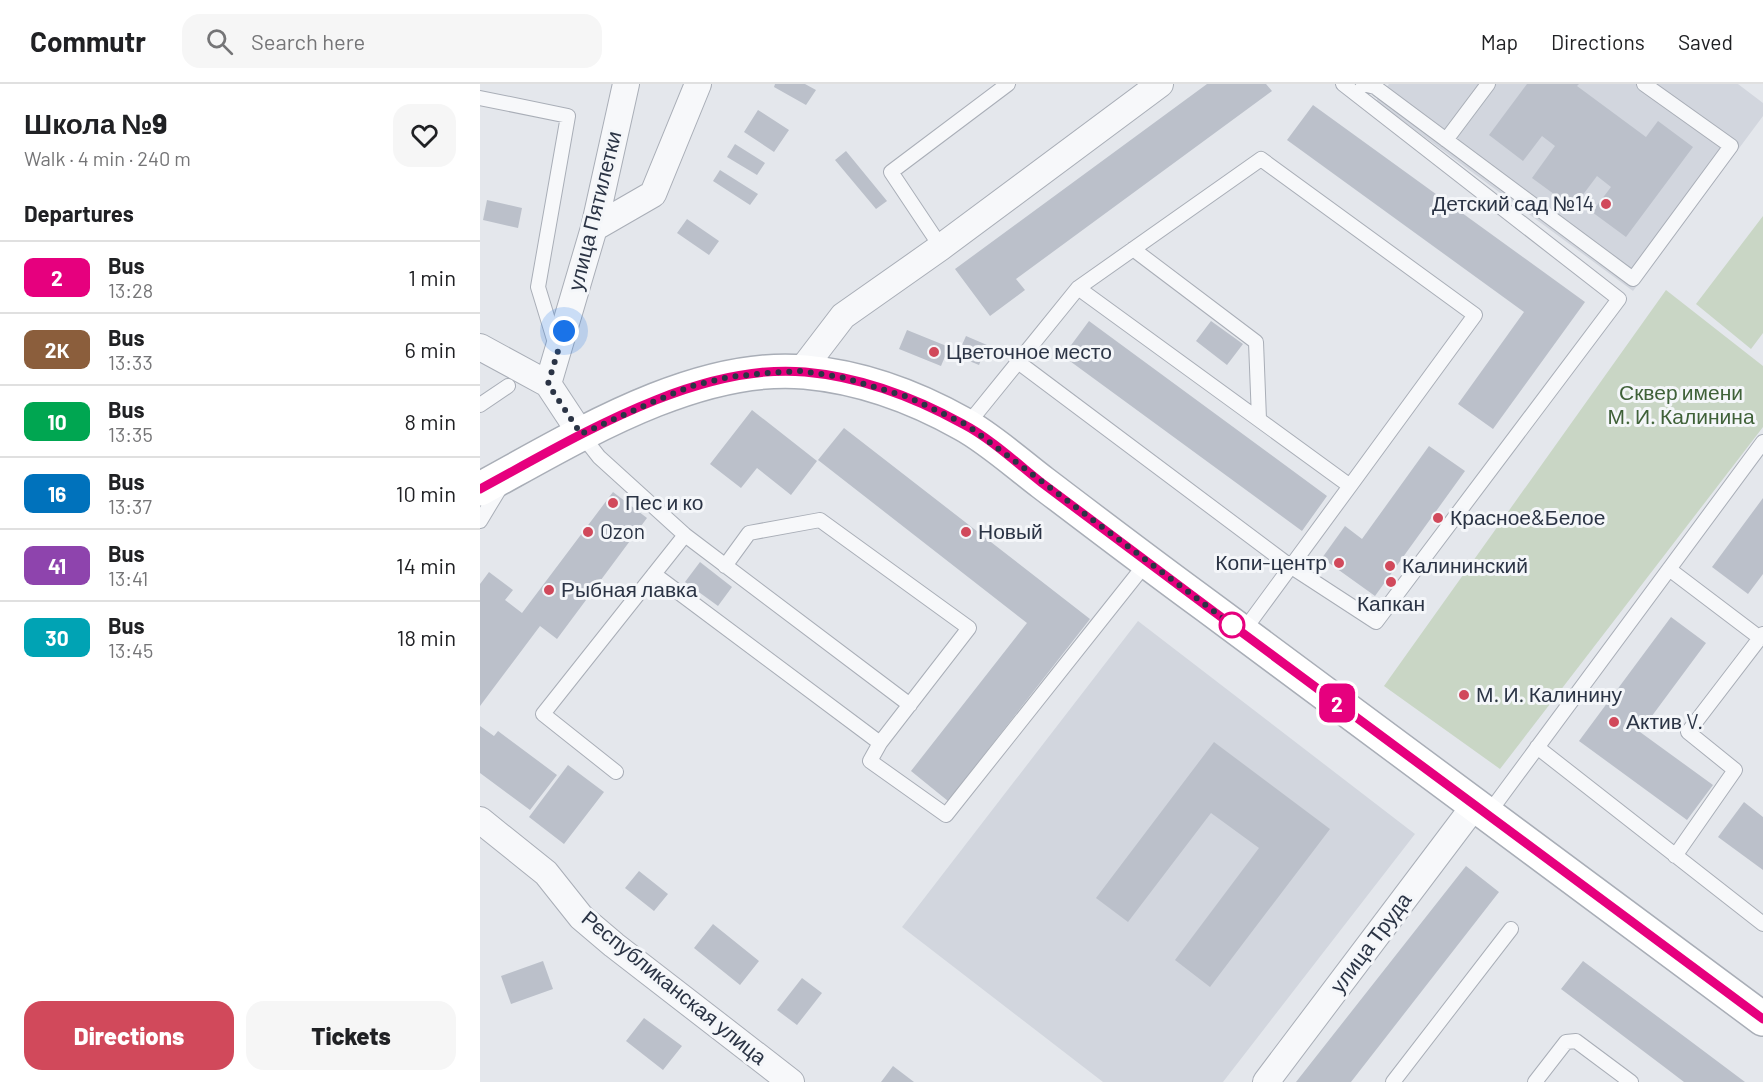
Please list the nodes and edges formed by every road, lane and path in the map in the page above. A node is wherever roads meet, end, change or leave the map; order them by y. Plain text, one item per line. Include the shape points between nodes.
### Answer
1 (626, 84) edge
2 (698, 84) edge
3 (1008, 84) edge
4 (1160, 84) edge
5 (1343, 84) edge
6 (1363, 84) edge
7 (1488, 84) edge
8 (1644, 84) edge
9 (480, 98) edge
10 (1446, 140) junction
11 (594, 228) junction
12 (940, 247) junction
13 (1133, 249) junction
14 (1078, 288) junction
15 (480, 347) edge
16 (558, 351) junction
17 (1018, 362) junction
18 (801, 371) junction
19 (548, 384) junction
20 (508, 386) dead end
21 (480, 405) edge
22 (1259, 419) junction
23 (967, 425) junction
24 (581, 434) junction
25 (1763, 442) edge
26 (509, 473) junction
27 (1350, 486) junction
28 (480, 489) edge
29 (480, 521) edge
30 (686, 535) junction
31 (1146, 562) junction
32 (725, 566) junction
33 (1290, 566) junction
34 (1669, 569) junction
35 (654, 574) junction
36 (1242, 633) junction
37 (1761, 636) edge
38 (910, 705) junction
39 (880, 743) junction
40 (1537, 747) junction
41 (616, 772) dead end
42 (1482, 809) junction
43 (480, 820) edge
44 (1675, 856) junction
45 (1763, 924) edge
46 (1511, 929) dead end
47 (1763, 1019) edge
48 (791, 1082) edge
49 (1266, 1082) edge
50 (1393, 1082) edge
51 (1535, 1082) edge
52 (1631, 1082) edge

1 - 11 street, улица Пятилетки
2 - 11 street via 653,194
3 - 12 lane via 891,172
4 - 12 street
5 - 33 lane via 1619,298 1376,622
6 - 10 lane via 1376,87
7 - 10 lane
8 - 10 lane via 1731,146 1633,279
9 - 16 lane via 568,116 538,287
11 - 16 street, улица Пятилетки
12 - 18 street via 843,316
13 - 14 lane
13 - 22 lane via 1256,342
13 - 27 lane via 1261,159 1475,315
14 - 17 lane
14 - 22 lane
15 - 19 street
16 - 19 street, улица Пятилетки
17 - 23 lane
17 - 33 lane
18 - 23 street via 841,377 908,397
18 - 24 street via 729,377 692,386
19 - 24 street
20 - 21 lane
22 - 27 lane
23 - 31 street
24 - 26 street
24 - 30 lane via 599,458
25 - 34 lane
26 - 28 street
26 - 29 lane
27 - 33 lane
30 - 32 lane
30 - 35 lane
31 - 36 street
31 - 39 lane via 946,815 870,761
32 - 38 lane
32 - 38 lane via 748,533 820,520 969,628
33 - 36 lane
34 - 37 lane
34 - 40 lane
35 - 39 lane
35 - 41 lane via 543,714
36 - 42 street
37 - 44 lane via 1688,732 1735,770
38 - 39 lane
40 - 42 lane
40 - 44 lane
42 - 47 street
42 - 49 street, улица Труда
43 - 48 street, Республиканская улица via 546,873 581,916 606,938
44 - 45 lane
46 - 50 lane
51 - 52 lane via 1566,1042 1576,1041

